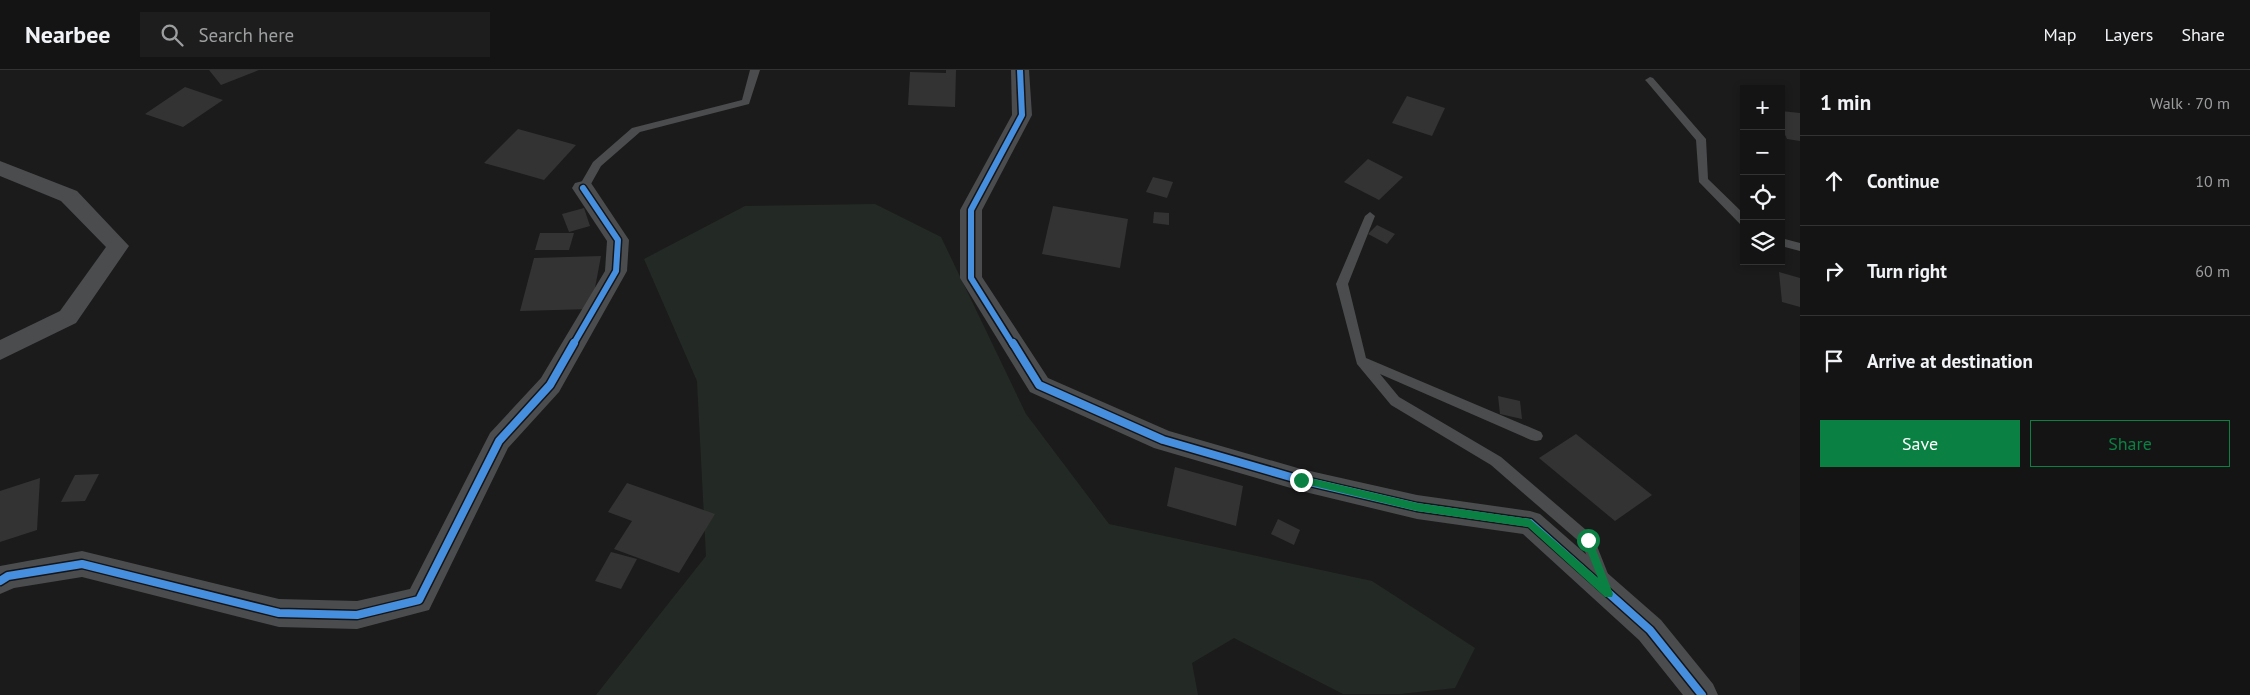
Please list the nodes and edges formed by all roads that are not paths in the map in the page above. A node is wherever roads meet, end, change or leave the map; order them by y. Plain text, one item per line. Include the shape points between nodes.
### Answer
1 (755, 70) edge
2 (1020, 70) edge
3 (1650, 80) dead end
4 (0, 168) edge
5 (583, 188) joint
6 (1370, 216) dead end
7 (1740, 216) edge
8 (1785, 243) edge
9 (1800, 248) edge
10 (0, 350) edge
11 (1361, 361) junction
12 (1536, 436) dead end
13 (0, 581) edge
14 (1608, 594) junction
15 (1702, 695) edge

1 - 5 lane via 746,102 636,130 597,164
2 - 14 street via 1022,115 971,210 971,278 1040,385 1162,440 1301,480 1417,507 1530,523
3 - 7 lane via 1701,139 1703,180
4 - 10 street via 69,196 118,246 68,317
5 - 13 street via 618,240 616,271 550,384 499,441 418,600 357,615 279,613 82,564 8,576
6 - 11 lane via 1342,284
8 - 9 lane
11 - 12 lane
11 - 14 lane via 1395,401 1496,461 1588,540
14 - 15 street via 1650,630

